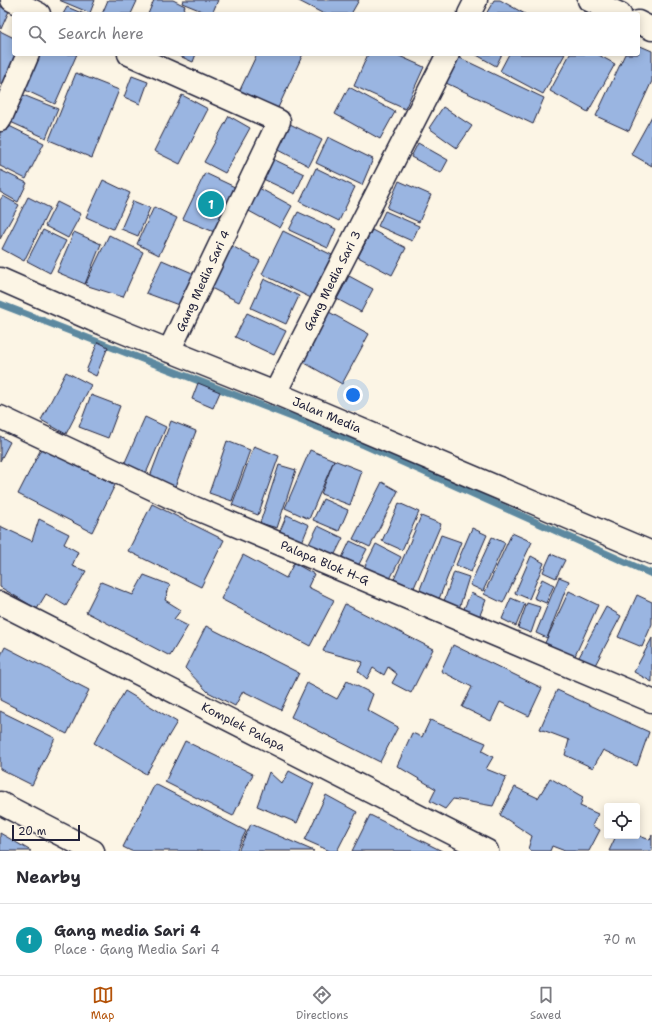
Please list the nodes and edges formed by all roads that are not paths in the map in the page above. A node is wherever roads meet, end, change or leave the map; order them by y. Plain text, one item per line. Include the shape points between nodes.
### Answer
1 (12, 0) edge
2 (476, 0) edge
3 (589, 0) edge
4 (35, 12) edge
5 (470, 12) edge
6 (616, 12) edge
7 (640, 23) edge
8 (652, 28) edge
9 (27, 56) edge
10 (134, 56) edge
11 (447, 56) edge
12 (0, 120) edge
13 (0, 279) edge
14 (169, 351) junction
15 (275, 393) junction
16 (0, 417) edge
17 (652, 553) edge
18 (0, 603) edge
19 (652, 701) edge
20 (0, 804) edge
21 (93, 851) edge
22 (487, 851) edge

1 - 4 street
2 - 5 street
3 - 6 street
7 - 8 street
9 - 12 street
10 - 14 street, Gang Media Sari 4 via 279,121
11 - 15 street, Gang Media Sari 3
13 - 14 street, Jalan Media
14 - 15 street, Jalan Media
15 - 17 street, Jalan Media
16 - 19 street, Palapa Blok H-G via 183,503
18 - 22 street, Komplek Palapa
20 - 21 street

